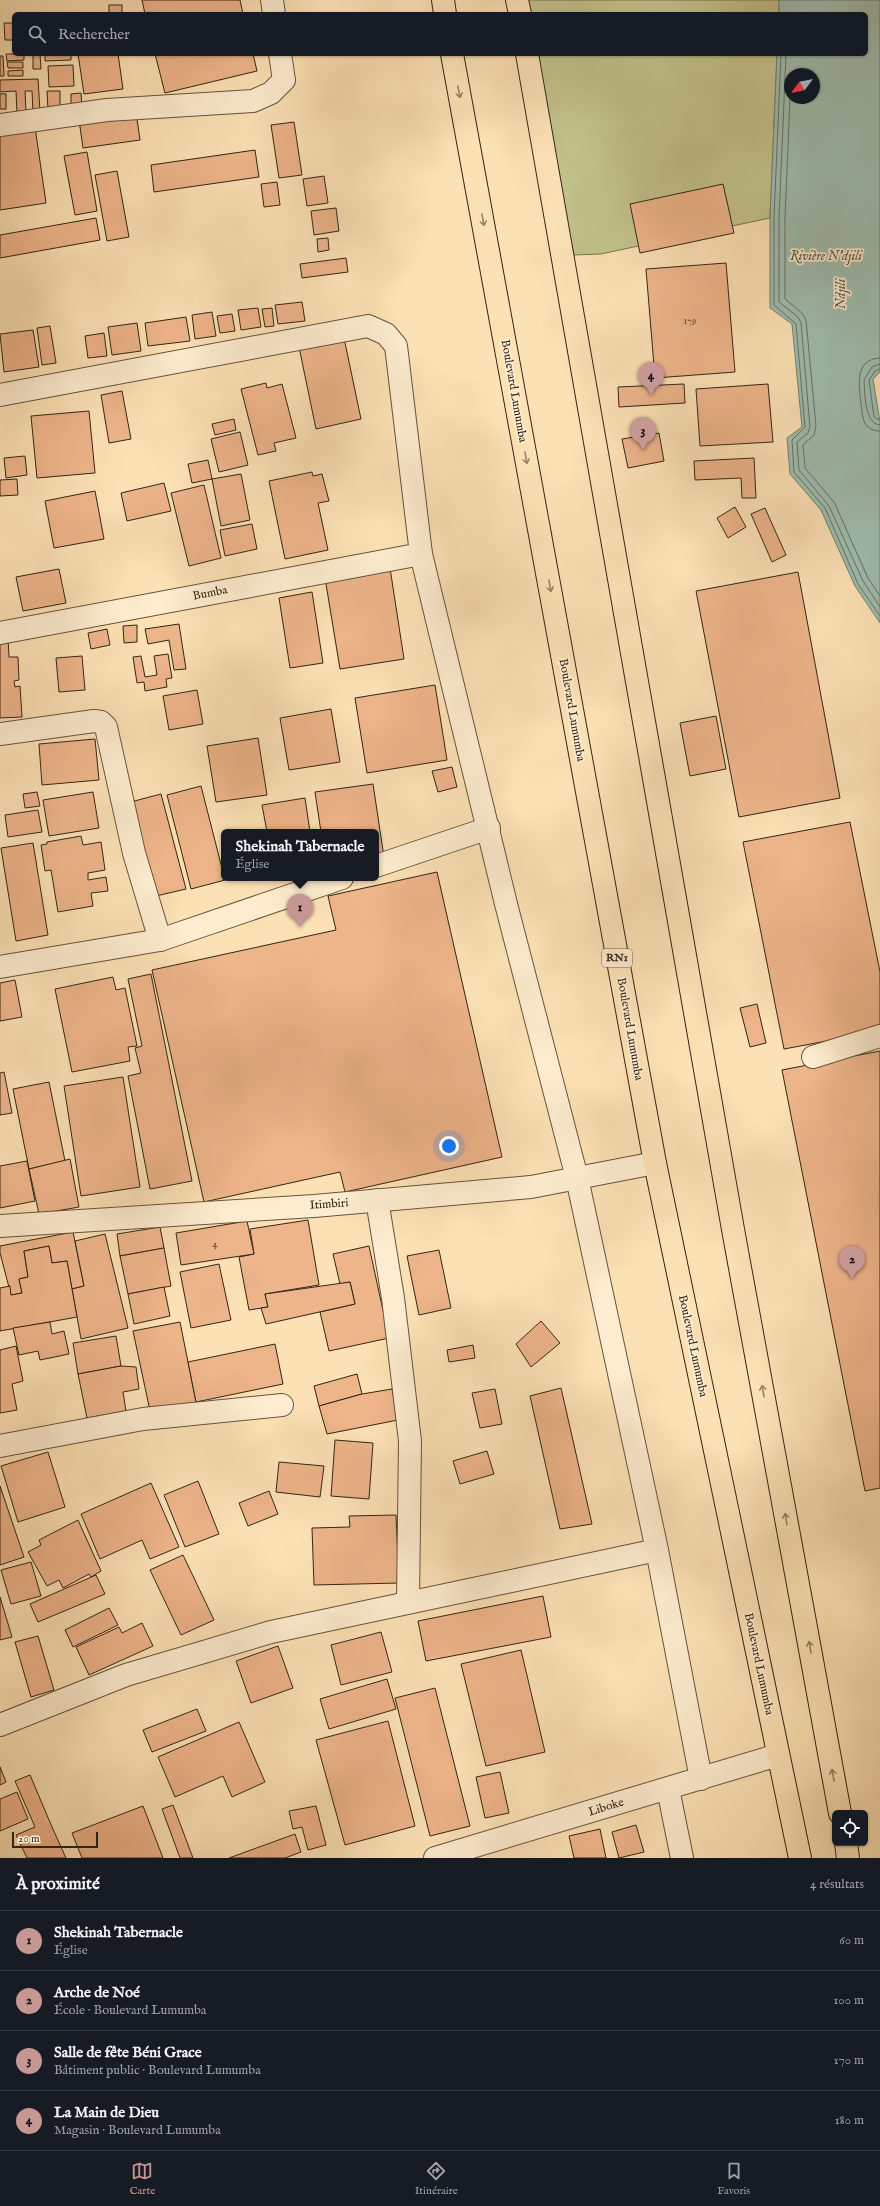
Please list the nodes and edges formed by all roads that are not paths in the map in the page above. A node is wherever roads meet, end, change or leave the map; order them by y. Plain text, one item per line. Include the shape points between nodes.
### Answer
1 (272, 0) edge
2 (443, 0) edge
3 (517, 0) edge
4 (274, 12) edge
5 (445, 12) edge
6 (520, 12) edge
7 (280, 56) edge
8 (452, 56) edge
9 (526, 56) edge
10 (0, 125) edge
11 (0, 395) edge
12 (421, 554) junction
13 (0, 632) edge
14 (0, 734) edge
15 (489, 828) junction
16 (379, 865) edge
17 (333, 881) edge
18 (160, 940) junction
19 (0, 967) edge
20 (880, 1036) edge
21 (813, 1057) dead end
22 (655, 1163) junction
23 (577, 1178) junction
24 (377, 1200) junction
25 (0, 1226) edge
26 (282, 1405) dead end
27 (0, 1446) edge
28 (657, 1550) junction
29 (408, 1602) junction
30 (0, 1725) edge
31 (778, 1755) junction
32 (701, 1779) junction
33 (668, 1789) junction
34 (839, 1810) edge
35 (846, 1846) edge
36 (434, 1858) edge
37 (682, 1858) edge
38 (800, 1858) edge
39 (848, 1858) edge

1 - 4 street
2 - 5 highway
3 - 6 highway
7 - 10 street via 284,80 271,93 253,101 107,110
8 -> 22 highway, Boulevard Lumumba / RN1
34 -> 9 highway via 728,1204
11 - 12 street via 368,326 386,334 396,346
12 - 13 street, Bumba
12 - 15 street
14 - 18 street via 94,721 101,722 106,727 134,853
15 - 16 street
15 - 23 street via 506,904
17 - 18 street
18 - 19 street
20 - 21 street
22 - 23 street, Itimbiri
22 - 31 highway, Boulevard Lumumba / RN1
23 - 24 street, Itimbiri via 531,1187
23 - 28 street
24 - 25 street, Itimbiri
24 - 29 street via 393,1298 410,1441
26 - 27 street via 143,1419
28 - 29 street
28 - 32 street
29 - 30 street via 270,1632 126,1675
31 - 32 street, Liboke
31 - 38 highway, Boulevard Lumumba / RN1
32 - 33 street, Liboke
33 - 36 street, Liboke
33 - 37 street
35 - 39 highway

